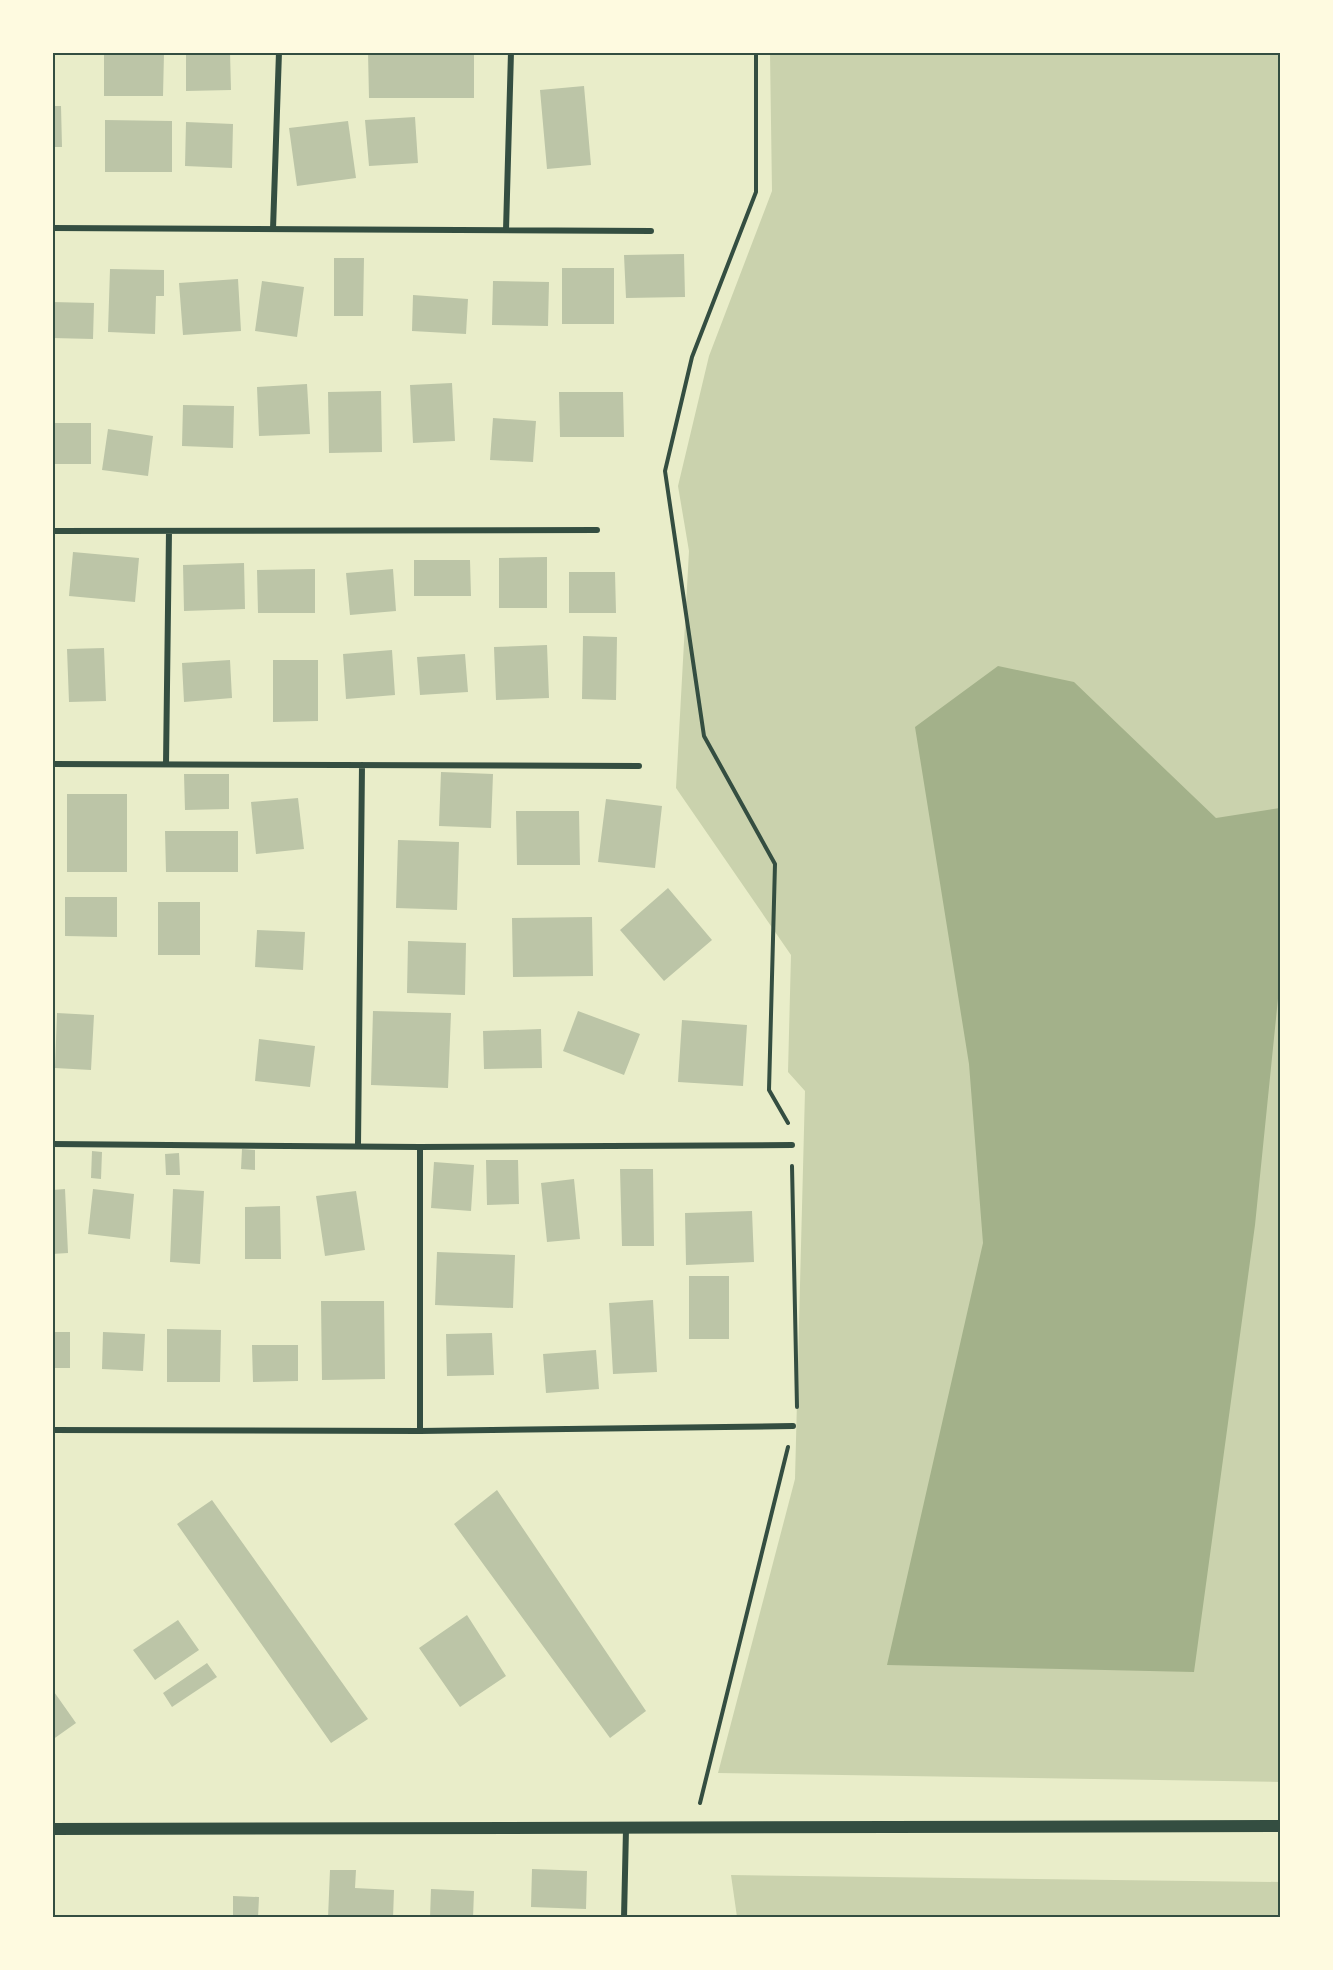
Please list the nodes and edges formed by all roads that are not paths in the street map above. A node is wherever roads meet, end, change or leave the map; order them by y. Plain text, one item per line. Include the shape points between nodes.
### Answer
1 (279, 52) edge
2 (511, 52) edge
3 (52, 228) edge
4 (273, 229) junction
5 (506, 230) junction
6 (651, 231) dead end
7 (597, 530) dead end
8 (52, 531) edge
9 (169, 531) junction
10 (52, 764) edge
11 (166, 764) junction
12 (362, 765) junction
13 (639, 766) dead end
14 (52, 1144) edge
15 (792, 1145) road end
16 (358, 1146) junction
17 (420, 1147) junction
18 (793, 1426) road end
19 (52, 1430) edge
20 (420, 1431) junction
21 (1281, 1826) edge
22 (52, 1829) edge
23 (626, 1829) junction
24 (624, 1917) edge

1 - 4 street
2 - 5 street
3 - 4 street
4 - 5 street
5 - 6 street
7 - 9 street
8 - 9 street
9 - 11 street
10 - 11 street
11 - 12 street
12 - 13 street
12 - 16 street
14 - 16 street
15 - 17 street
16 - 17 street
17 - 20 street
18 - 20 street
19 - 20 street
21 - 23 main road
22 - 23 main road
23 - 24 street

